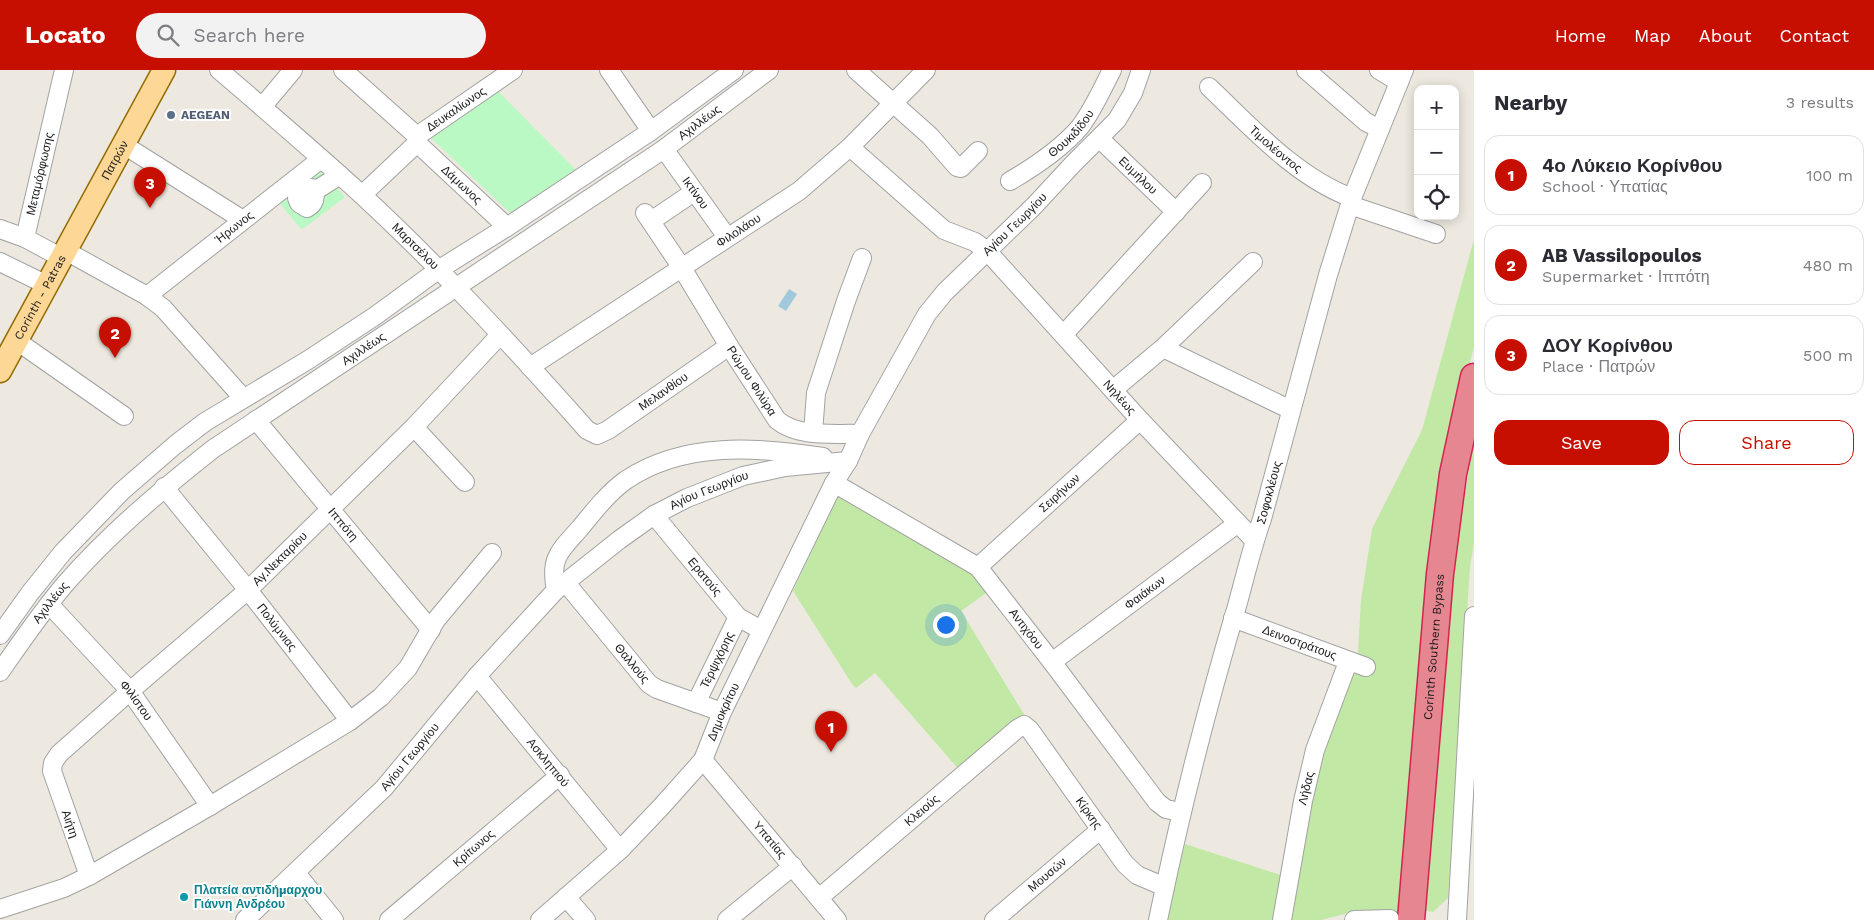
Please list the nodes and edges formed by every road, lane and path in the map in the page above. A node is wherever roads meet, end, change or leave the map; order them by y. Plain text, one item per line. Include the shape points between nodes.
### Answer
1 (64, 70) edge
2 (164, 70) edge
3 (219, 70) edge
4 (293, 70) edge
5 (343, 70) edge
6 (513, 70) edge
7 (608, 70) edge
8 (734, 70) edge
9 (769, 70) edge
10 (856, 70) edge
11 (926, 70) edge
12 (1112, 70) edge
13 (1141, 70) edge
14 (1306, 70) edge
15 (1379, 70) edge
16 (1401, 76) edge
17 (1209, 87) dead end
18 (893, 104) junction
19 (262, 107) junction
20 (1380, 128) junction
21 (651, 131) junction
22 (1100, 138) junction
23 (417, 139) junction
24 (124, 145) junction
25 (850, 146) junction
26 (664, 149) junction
27 (978, 151) dead end
28 (321, 159) junction
29 (340, 175) junction
30 (1010, 181) dead end
31 (1202, 183) dead end
32 (315, 189) dead end
33 (694, 192) junction
34 (362, 195) junction
35 (1351, 202) junction
36 (1176, 212) junction
37 (243, 220) junction
38 (507, 227) junction
39 (0, 230) edge
40 (1436, 234) dead end
41 (727, 237) junction
42 (25, 238) junction
43 (988, 252) junction
44 (64, 254) junction
45 (862, 258) dead end
46 (0, 262) edge
47 (1253, 262) dead end
48 (682, 268) junction
49 (438, 270) junction
50 (47, 285) junction
51 (456, 288) junction
52 (147, 296) junction
53 (1064, 334) junction
54 (500, 335) junction
55 (16, 341) junction
56 (729, 346) junction
57 (1164, 348) junction
58 (530, 366) junction
59 (0, 371) edge
60 (1474, 377) edge
61 (1114, 390) junction
62 (242, 398) junction
63 (1291, 410) junction
64 (124, 416) dead end
65 (256, 420) junction
66 (1140, 420) junction
67 (414, 427) junction
68 (812, 433) junction
69 (860, 434) junction
70 (597, 435) joint
71 (848, 461) junction
72 (465, 482) dead end
73 (834, 483) junction
74 (164, 487) junction
75 (330, 509) junction
76 (654, 515) junction
77 (1238, 523) junction
78 (1254, 540) junction
79 (492, 553) dead end
80 (978, 567) junction
81 (561, 586) junction
82 (248, 590) junction
83 (49, 604) junction
84 (1474, 616) edge
85 (738, 617) junction
86 (1233, 618) junction
87 (431, 630) junction
88 (761, 630) junction
89 (0, 635) edge
90 (1052, 662) junction
91 (1348, 662) junction
92 (1366, 667) dead end
93 (0, 672) edge
94 (476, 676) junction
95 (130, 691) junction
96 (696, 703) junction
97 (722, 712) junction
98 (350, 721) junction
99 (1024, 725) joint
100 (703, 760) junction
101 (52, 771) joint
102 (560, 775) junction
103 (210, 806) junction
104 (1181, 812) junction
105 (1101, 829) junction
106 (620, 850) junction
107 (793, 866) junction
108 (296, 874) junction
109 (89, 876) junction
110 (1165, 888) junction
111 (566, 897) junction
112 (820, 898) junction
113 (0, 909) edge
114 (1386, 919) edge
115 (245, 920) edge
116 (334, 920) edge
117 (389, 920) edge
118 (540, 920) edge
119 (586, 920) edge
120 (727, 920) edge
121 (837, 920) edge
122 (994, 920) edge
123 (1158, 920) edge
124 (1282, 920) edge
125 (1354, 920) edge
126 (1457, 920) edge

1 - 42 street, Μεταμόρφωσης
2 - 24 main road, Πατρών
3 - 19 street, Μαρτσέλου
4 - 19 street
5 - 23 street, Δάμωνος
6 - 23 street, Δευκαλίωνος
7 - 21 street
8 - 21 street, Αχιλλέως
9 - 26 street, Αχιλλέως
10 - 18 street
11 - 18 street, Φιλολάου
12 - 30 street, Θουκιδίδου via 1079,128 1039,164
13 - 22 street, Αγίου Γεωργίου via 1126,107
14 - 20 street via 1366,122
15 - 16 street
16 - 20 street, Σοφοκλέους
17 - 35 street, Τιμολέοντος via 1305,173
18 - 25 street, Φιλολάου
18 - 27 street via 930,136 957,167 961,168
19 - 28 street, Μαρτσέλου
20 - 35 street, Σοφοκλέους
21 - 38 street, Αχιλλέως
22 - 36 street, Ευμήλου
22 - 43 street, Αγίου Γεωργίου
23 - 34 street, Δευκαλίωνος
23 - 38 street, Δάμωνος
24 - 37 street
24 - 44 main road, Πατρών
25 - 41 street, Φιλολάου via 799,191
25 - 43 street, Νηλέως via 944,230 968,238
26 - 33 street, Ικτίνου
26 - 51 street, Αχιλλέως
28 - 29 street, Μαρτσέλου
28 - 37 street, Ήρωνος
29 - 32 street
29 - 34 street, Μαρτσέλου
31 - 36 street
33 - 41 street, Ικτίνου
33 - 48 street, Ρώμου Φιλύρα via 648,217
34 - 49 street, Μαρτσέλου
35 - 40 street, Τιμολέοντος
35 - 63 street, Σοφοκλέους
36 - 53 street
37 - 52 street, Ήρωνος
38 - 49 street, Αχιλλέως
39 - 42 street
41 - 48 street, Φιλολάου
42 - 44 street
43 - 53 street, Νηλέως
43 - 69 street, Αγίου Γεωργίου via 945,292 927,314
44 - 50 main road, Corinth - Patras
44 - 52 street
45 - 68 street via 816,393
46 - 50 street
47 - 57 street
48 - 56 street, Ρώμου Φιλύρα
48 - 58 street, Φιλολάου
49 - 51 street, Μαρτσέλου
49 - 62 street, Αχιλλέως via 376,316
50 - 55 main road, Corinth - Patras
51 - 54 street, Μαρτσέλου
51 - 65 street, Αχιλλέως
52 - 62 street via 181,326
53 - 61 street, Νηλέως
54 - 58 street, Μαρτσέλου
54 - 67 street, Αγ.Νεκταρίου
55 - 59 main road, Corinth - Patras
55 - 64 street
56 - 68 street, Ρώμου Φιλύρα via 777,420 785,426
56 - 70 street, Μελανθίου
57 - 61 street
57 - 63 street
58 - 70 street, Μαρτσέλου via 587,430
60 - 114 highway, Corinth Southern Bypass via 1453,474
61 - 66 street, Νηλέως
62 - 89 street, Αχιλλέως via 174,445 122,491 63,552
63 - 78 street, Σοφοκλέους
65 - 74 street, Αχιλλέως via 213,448
65 - 75 street, Ιππότη
66 - 77 street, Νηλέως
66 - 80 street, Σειρήνων
67 - 72 street
67 - 75 street, Αγ.Νεκταρίου
68 - 69 street, Ρώμου Φιλύρα
69 - 71 street, Αγίου Γεωργίου
71 - 73 street, Δημοκρίτου
71 - 76 street, Αγίου Γεωργίου via 785,467 743,476
71 - 81 street via 785,451 732,449 683,455 646,469 625,480 558,553 553,568
73 - 80 street, Αντιχόου
73 - 88 street, Δημοκρίτου
74 - 82 street, Πολύμνιας
74 - 83 street, Αχιλλέως via 119,528
75 - 82 street, Αγ.Νεκταρίου
75 - 87 street, Ιππότη
76 - 81 street, Αγίου Γεωργίου
76 - 85 street, Ερατούς
77 - 78 street, Νηλέως
77 - 90 street, Φαιάκων
78 - 86 street, Σοφοκλέους
79 - 87 street
80 - 90 street, Αντιχόου
81 - 94 street, Αγίου Γεωργίου
81 - 96 street, Θαλλούς via 649,684
82 - 95 street, Αγ.Νεκταρίου
82 - 98 street, Πολύμνιας
83 - 93 street, Αχιλλέως
83 - 95 street, Φιλίστου
84 - 126 street
85 - 88 street, Ερατούς
85 - 96 street, Τερψιχόρης
86 - 91 street, Δεινοστράτους
86 - 104 street, Σοφοκλέους
87 - 98 street via 408,668 381,697
88 - 97 street, Δημοκρίτου
90 - 104 street, Αντιχόου via 1157,802 1166,809
91 - 92 street, Δεινοστράτους
91 - 124 street, Λήδας via 1315,750
94 - 102 street, Ασκληπιού
94 - 108 street, Αγίου Γεωργίου via 384,788
95 - 101 street, Αγ.Νεκταρίου via 59,754
95 - 103 street, Φιλίστου
96 - 97 street, Θαλλούς
97 - 100 street, Δημοκρίτου
98 - 103 street
99 - 105 street, Κίρκης
99 - 112 street, Κλειούς
100 - 106 street, Δημοκρίτου
100 - 107 street, Υπατίας
101 - 109 street, Αιήτη
102 - 106 street, Ασκληπιού
102 - 117 street, Κρίτωνος
103 - 109 street
104 - 110 street, Σοφοκλέους
105 - 110 street, Κίρκης via 1125,864 1137,875
105 - 122 street, Μουσών
106 - 111 street, Δημοκρίτου
107 - 112 street, Υπατίας
107 - 120 street
108 - 115 street, Αγίου Γεωργίου
108 - 116 street
109 - 113 street via 64,888
110 - 123 street, Σοφοκλέους
111 - 118 street, Δημοκρίτου
111 - 119 street
112 - 121 street, Υπατίας
114 - 125 street

